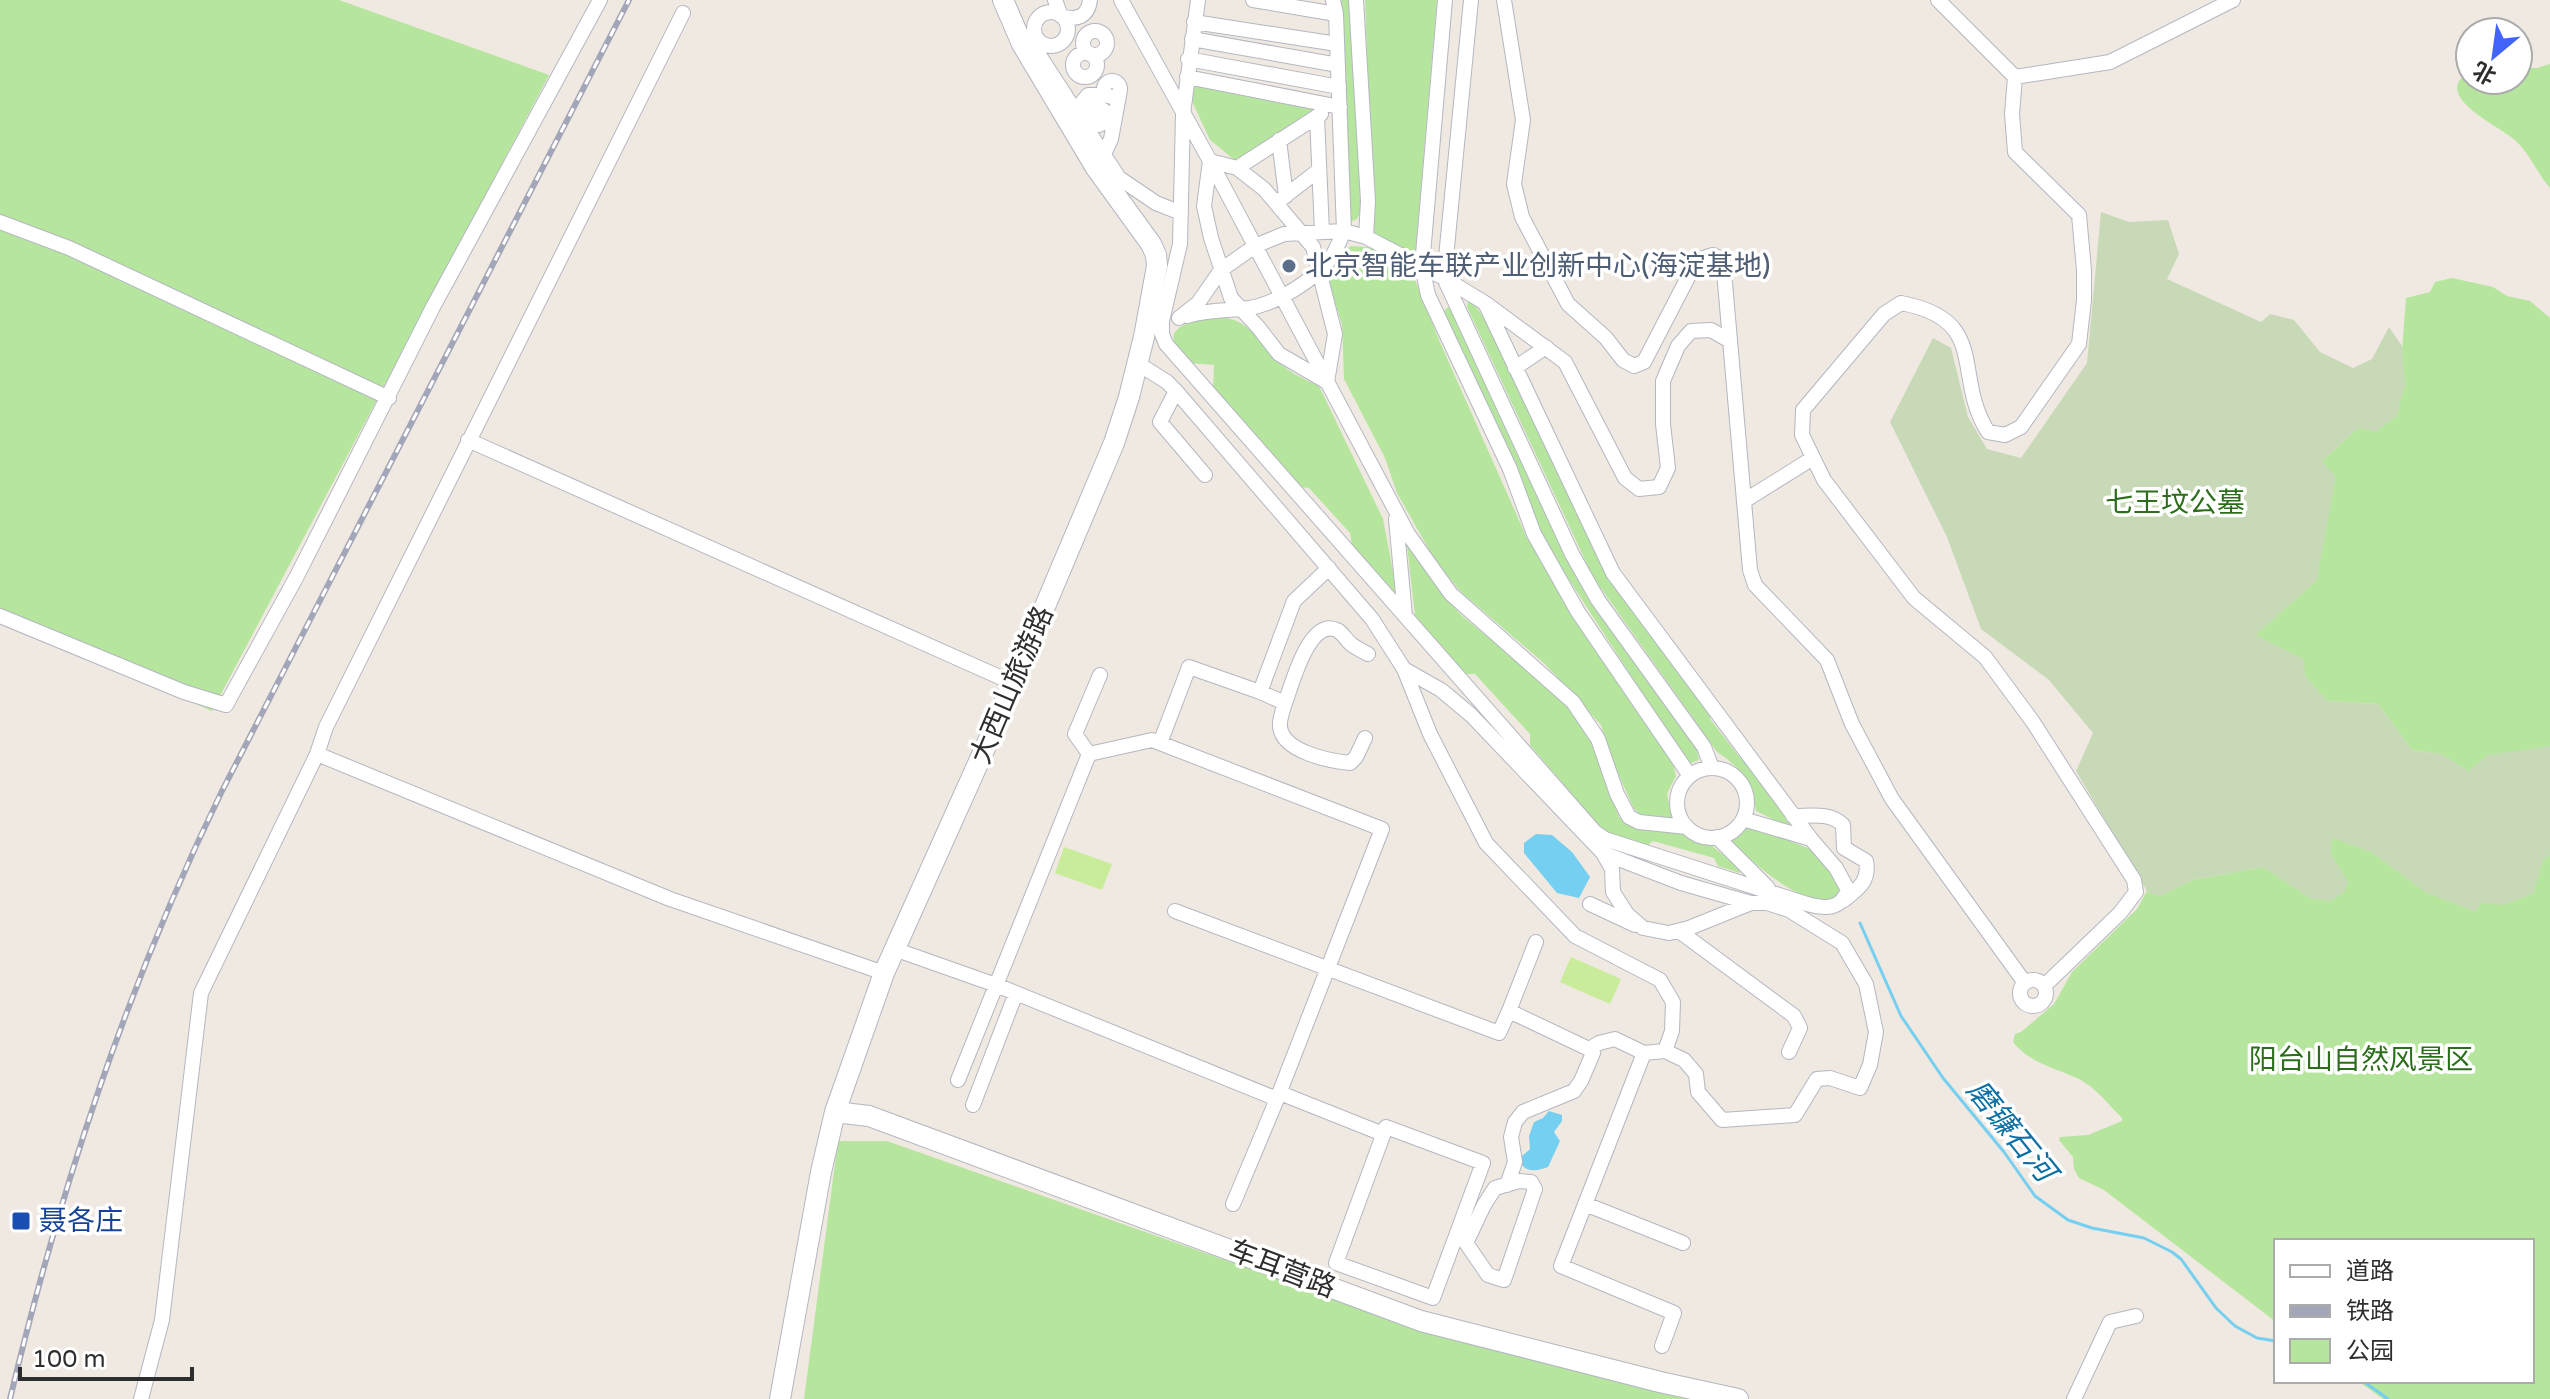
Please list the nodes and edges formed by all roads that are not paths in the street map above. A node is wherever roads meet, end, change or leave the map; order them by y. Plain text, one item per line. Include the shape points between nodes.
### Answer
1 (600, 0) edge
2 (1003, 0) edge
3 (1055, 0) edge
4 (1090, 0) edge
5 (1121, 0) edge
6 (1198, 0) edge
7 (1253, 0) edge
8 (1356, 0) edge
9 (1445, 0) edge
10 (1471, 0) edge
11 (1504, 0) edge
12 (1938, 0) edge
13 (2233, 0) edge
14 (1334, 7) edge
15 (683, 13) dead end
16 (1061, 16) junction
17 (1194, 22) junction
18 (1034, 30) junction
19 (1192, 39) junction
20 (1337, 44) junction
21 (1090, 54) dead end
22 (1188, 59) junction
23 (1338, 65) junction
24 (1187, 77) junction
25 (2015, 77) junction
26 (1339, 87) junction
27 (1120, 90) dead end
28 (1065, 93) junction
29 (1336, 107) junction
30 (1096, 109) dead end
31 (1183, 114) junction
32 (1317, 116) junction
33 (1300, 127) junction
34 (1095, 128) junction
35 (1279, 140) junction
36 (1318, 140) junction
37 (1104, 154) junction
38 (1210, 161) junction
39 (1237, 168) junction
40 (1319, 170) junction
41 (1281, 199) junction
42 (1181, 213) junction
43 (0, 222) edge
44 (1344, 231) junction
45 (1322, 232) junction
46 (1302, 233) junction
47 (1366, 237) junction
48 (1255, 246) junction
49 (1422, 266) junction
50 (1221, 270) junction
51 (1317, 271) junction
52 (1444, 278) junction
53 (1281, 296) junction
54 (1485, 303) junction
55 (1457, 305) junction
56 (1241, 308) junction
57 (1436, 310) junction
58 (1179, 318) junction
59 (1162, 329) junction
60 (1730, 341) junction
61 (1546, 347) junction
62 (1137, 363) junction
63 (1515, 368) junction
64 (1327, 382) junction
65 (1176, 391) junction
66 (389, 398) junction
67 (468, 440) junction
68 (1813, 458) junction
69 (1205, 475) dead end
70 (1744, 501) junction
71 (1395, 511) junction
72 (1329, 568) junction
73 (0, 616) edge
74 (1405, 616) junction
75 (1368, 654) dead end
76 (1404, 669) junction
77 (1100, 675) dead end
78 (1013, 683) junction
79 (1260, 692) junction
80 (1285, 703) junction
81 (1365, 738) dead end
82 (1160, 743) junction
83 (317, 754) junction
84 (1089, 754) junction
85 (1712, 768) junction
86 (1690, 776) junction
87 (1793, 816) junction
88 (1743, 819) junction
89 (1687, 827) junction
90 (1717, 837) junction
91 (1811, 839) junction
92 (1603, 853) junction
93 (1771, 891) junction
94 (1751, 903) junction
95 (1840, 903) junction
96 (1590, 904) dead end
97 (1175, 911) dead end
98 (1643, 928) junction
99 (1679, 931) junction
100 (1536, 942) dead end
101 (894, 949) junction
102 (1326, 970) junction
103 (884, 973) junction
104 (2025, 983) junction
105 (996, 985) junction
106 (2044, 986) junction
107 (1016, 993) junction
108 (1509, 1011) junction
109 (1589, 1049) junction
110 (1665, 1051) junction
111 (1789, 1052) dead end
112 (1644, 1053) junction
113 (958, 1080) dead end
114 (1278, 1096) junction
115 (973, 1105) dead end
116 (835, 1112) junction
117 (1383, 1134) junction
118 (1507, 1185) junction
119 (1233, 1204) dead end
120 (1585, 1204) junction
121 (1683, 1243) dead end
122 (2136, 1316) dead end
123 (1662, 1346) dead end
124 (141, 1399) edge
125 (780, 1399) edge
126 (1738, 1399) edge
127 (2074, 1399) edge

1 - 66 street
2 - 62 street, 大西山旅游路 via 1022,44 1096,168 1156,255
3 - 16 street
4 - 16 street via 1078,18
5 - 31 street
6 - 17 street
7 - 14 street
8 - 47 street
9 - 49 street
10 - 52 street
11 - 60 street via 1523,120 1514,184 1522,217 1568,304 1634,366 1644,362 1697,260 1713,255 1723,260
12 - 25 street
13 - 25 street via 2110,62
14 - 20 street
15 - 67 street
16 - 18 street via 1043,14
16 - 18 street via 1068,24 1061,44 1045,45
17 - 19 street
17 - 20 street
18 - 28 street via 1034,47
19 - 22 street
19 - 23 street
20 - 23 street
21 - 28 street via 1094,71
22 - 24 street
22 - 26 street
23 - 26 street
24 - 29 street
24 - 31 street
25 - 68 street via 2015,152 2079,215 2084,270 2079,344 2021,427 2005,435 1988,432 1977,414 1957,331 1944,317 1901,303 1884,314 1803,410 1802,435
26 - 29 street
27 - 37 street
28 - 34 street
29 - 32 street
29 - 44 street
30 - 34 street via 1107,115 1106,122
31 - 38 street
31 - 42 street
32 - 33 street
32 - 36 street
33 - 35 street
33 - 36 street
34 - 37 street
35 - 39 street
35 - 41 street
36 - 40 street
37 - 42 street via 1130,187
38 - 39 street
38 - 48 street
38 - 50 street via 1204,206
39 - 41 street
40 - 41 street
40 - 45 street
41 - 46 street
42 - 59 street via 1180,244
43 - 66 street via 69,248
44 - 45 street
44 - 47 street
44 - 51 street via 1331,258
45 - 46 street
46 - 48 street
46 - 51 street via 1313,247
47 - 49 street
48 - 50 street
48 - 53 street
49 - 52 street
49 - 57 street
50 - 56 street via 1231,298
50 - 58 street via 1198,303
51 - 53 street
51 - 64 street via 1335,334
52 - 54 street
52 - 55 street
53 - 56 street
53 - 64 street
54 - 61 street
54 - 63 street
55 - 57 street via 1442,299
55 - 85 street via 1572,554 1598,600 1704,747
56 - 58 street
56 - 64 street via 1279,354
57 - 86 street via 1510,469 1534,534 1578,612
58 - 59 street
59 - 74 street via 1170,349
60 - 61 street via 1711,330 1691,331 1678,346 1663,381 1668,468 1659,487 1639,489 1625,478 1565,362
60 - 70 street
61 - 63 street
62 - 65 street
62 - 78 street, 大西山旅游路 via 1114,443
63 - 87 street via 1613,573
64 - 71 street
65 - 69 street via 1160,422
65 - 72 street
66 - 73 street via 226,705
67 - 78 street
67 - 83 street
68 - 70 street
68 - 106 street via 1914,598 1985,657 2134,880 2136,892 2120,913
70 - 104 street via 1755,585 1827,660 1852,724 1892,799
71 - 74 street
71 - 89 street via 1451,594 1573,702 1598,739 1629,817
72 - 76 street via 1372,619
72 - 79 street via 1294,601
74 - 93 street via 1595,832
75 - 80 street via 1337,630 1316,634
76 - 92 street via 1471,715
76 - 110 street via 1430,734 1486,843 1575,936 1660,980 1673,1002
77 - 84 street via 1075,734
78 - 101 street, 大西山旅游路
79 - 80 street
79 - 82 street via 1189,667
80 - 81 street via 1279,725 1282,737 1326,761 1350,763
82 - 84 street via 1152,740
82 - 102 street via 1382,829
83 - 103 street via 670,899
83 - 124 street via 201,993 162,1320
84 - 105 street
85 - 86 street
85 - 88 street via 1724,770 1742,785 1747,796
86 - 89 street via 1678,796
87 - 91 street
87 - 95 street via 1840,822 1844,848 1866,861 1863,884
88 - 90 street
88 - 91 street
89 - 90 street
90 - 93 street
91 - 95 street via 1845,882 1848,890
92 - 94 street
92 - 98 street via 1612,869 1613,892
93 - 95 street via 1821,908
94 - 99 street
94 - 110 street via 1789,910 1829,933 1849,954 1866,984 1876,1032 1860,1088 1817,1079 1795,1115 1722,1120 1698,1092 1696,1074 1684,1060
96 - 98 street
97 - 102 street
98 - 99 street
99 - 111 street via 1794,1016 1800,1028
100 - 108 street
101 - 103 street, 大西山旅游路
101 - 105 street
102 - 108 street via 1499,1033
102 - 114 street
103 - 116 street, 大西山旅游路
104 - 106 street
104 - 106 street via 2021,999 2032,1006 2043,1001
105 - 107 street
105 - 113 street
107 - 114 street
107 - 115 street
108 - 109 street
109 - 112 street via 1615,1039
109 - 118 street via 1593,1053 1574,1091 1523,1112 1515,1122 1515,1162
110 - 112 street
112 - 120 street
114 - 117 street
114 - 119 street
116 - 125 street, 大西山旅游路
116 - 126 street, 车耳营路 via 869,1116 1421,1321
117 - 117 street via 1336,1263 1433,1298 1483,1163 1386,1127
118 - 118 street via 1495,1188 1466,1243 1488,1275 1504,1280 1535,1189 1531,1182
120 - 121 street
120 - 123 street via 1561,1266 1674,1313
122 - 127 street via 2110,1322

